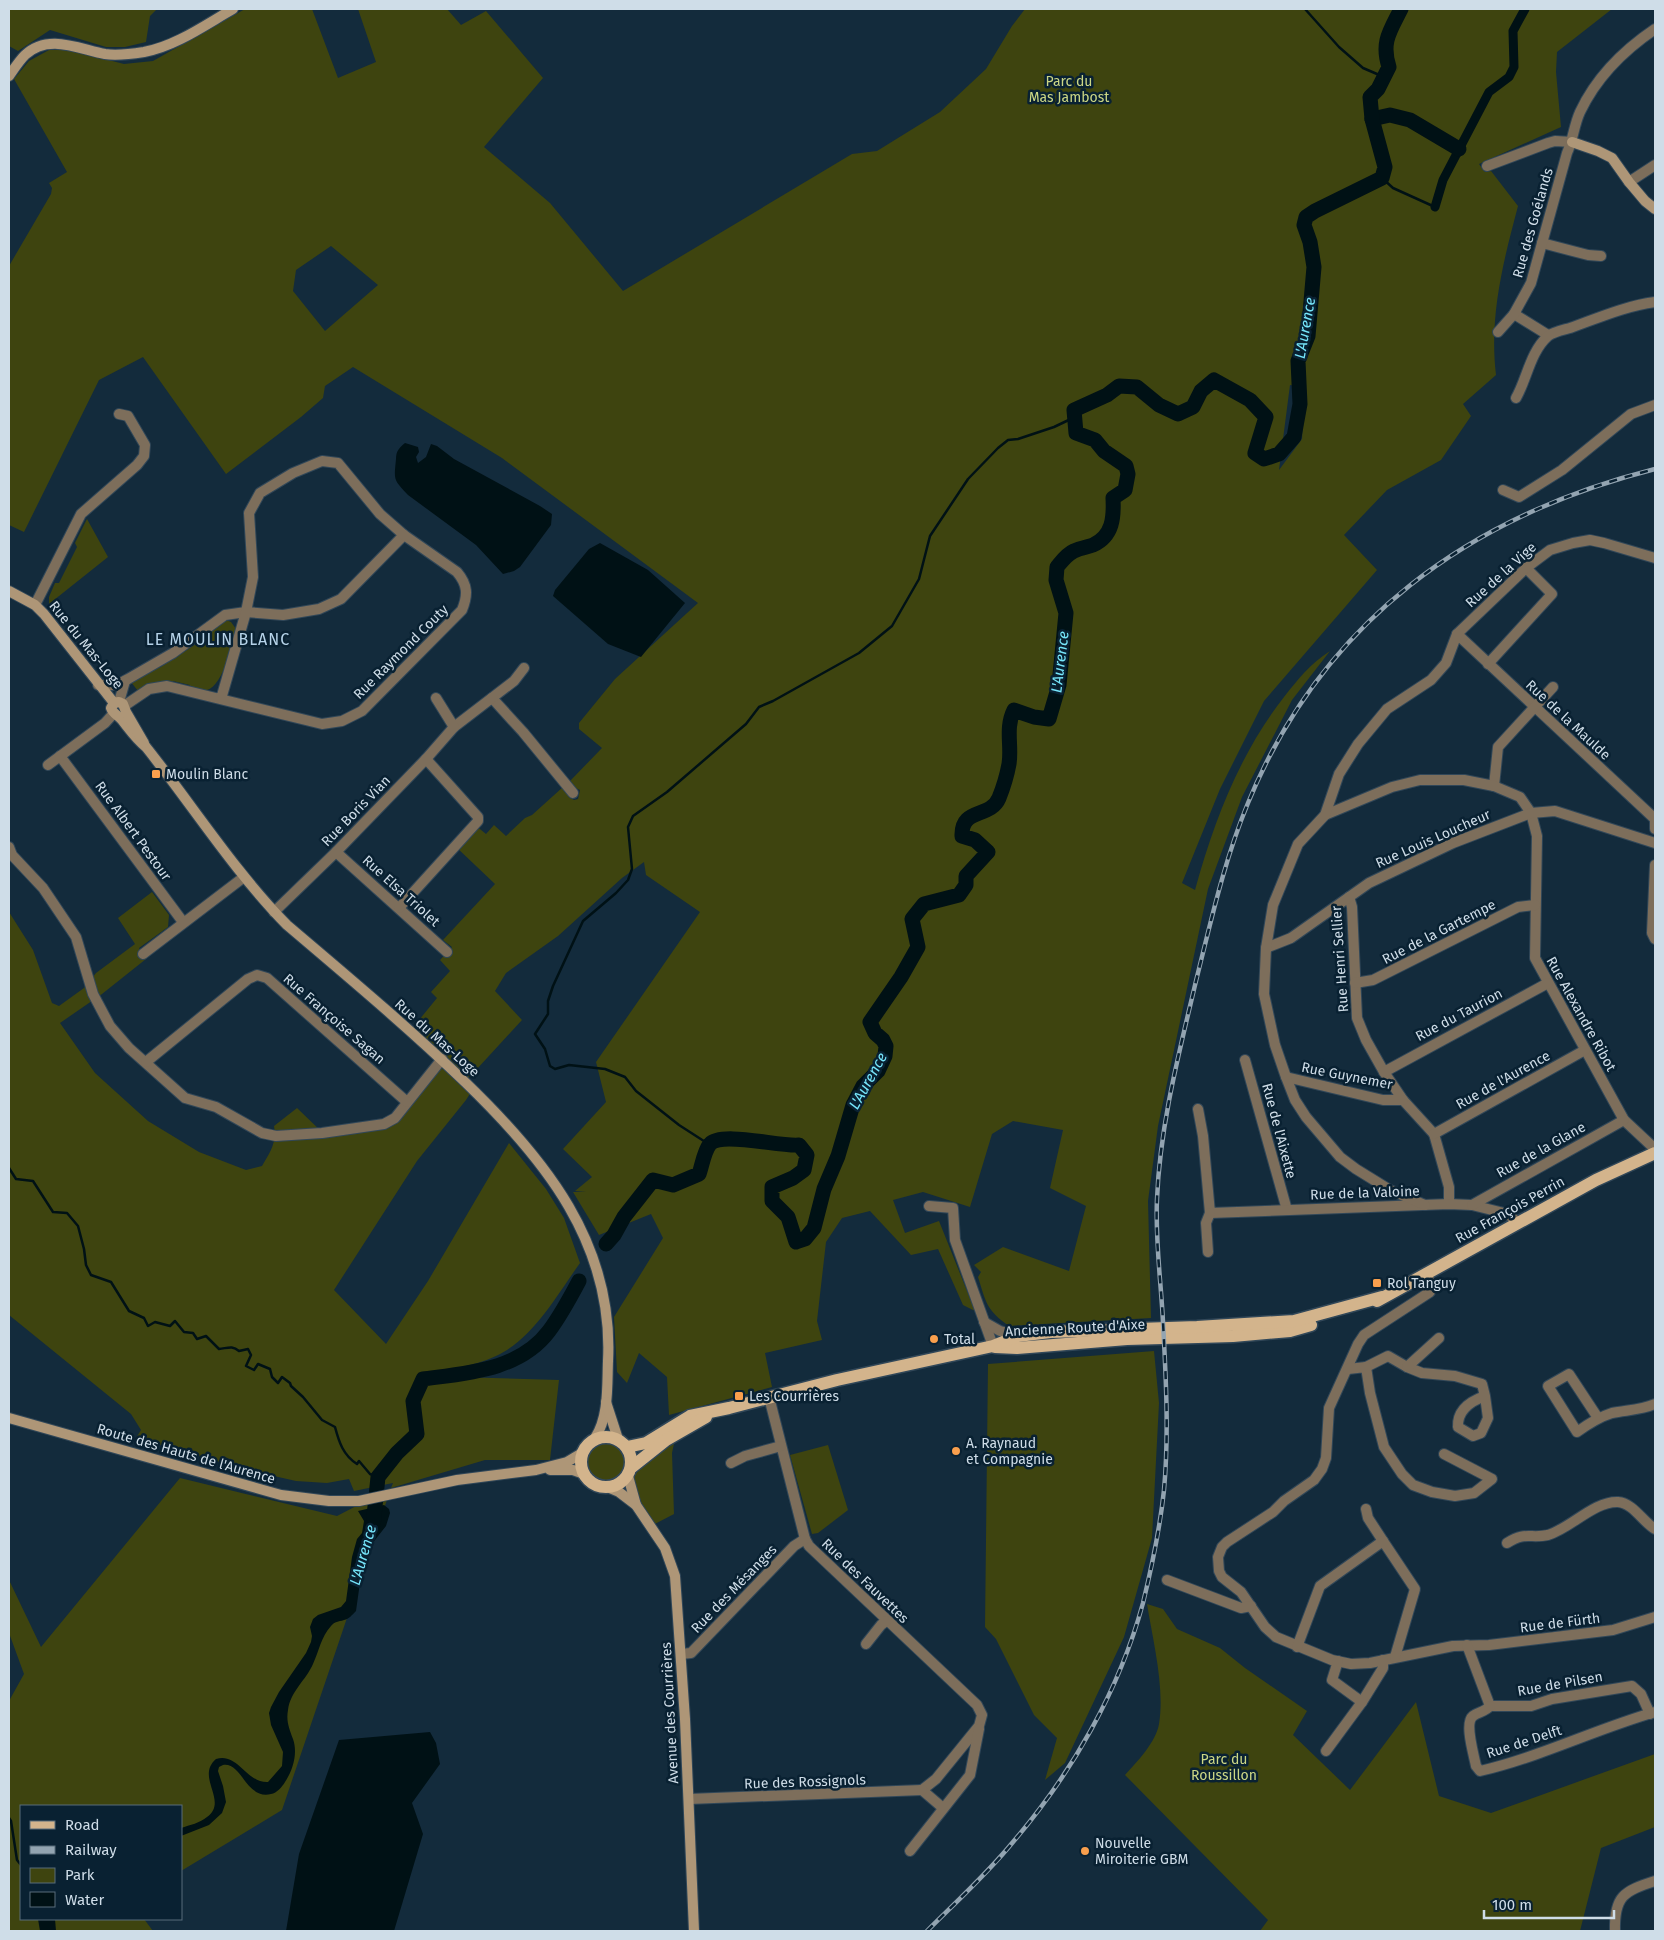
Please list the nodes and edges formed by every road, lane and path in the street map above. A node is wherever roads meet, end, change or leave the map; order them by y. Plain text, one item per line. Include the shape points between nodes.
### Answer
1 (233, 9) edge
2 (1655, 29) edge
3 (9, 76) edge
4 (1572, 142) junction
5 (1655, 164) edge
6 (1487, 166) dead end
7 (1629, 182) junction
8 (1655, 209) edge
9 (1542, 243) junction
10 (1601, 256) dead end
11 (1655, 302) edge
12 (1514, 314) junction
13 (1498, 332) dead end
14 (1548, 335) junction
15 (1516, 398) dead end
16 (1655, 405) edge
17 (119, 414) dead end
18 (1503, 490) dead end
19 (404, 535) junction
20 (1655, 558) edge
21 (1526, 568) junction
22 (9, 592) edge
23 (35, 605) junction
24 (246, 612) junction
25 (1457, 634) junction
26 (1488, 664) junction
27 (524, 668) dead end
28 (125, 681) junction
29 (98, 685) junction
30 (1553, 687) dead end
31 (436, 698) dead end
32 (492, 698) junction
33 (221, 699) junction
34 (1533, 707) junction
35 (119, 708) junction
36 (454, 726) junction
37 (60, 756) junction
38 (426, 759) junction
39 (48, 765) dead end
40 (1494, 786) junction
41 (573, 793) dead end
42 (1531, 813) junction
43 (1325, 814) junction
44 (1655, 829) edge
45 (1655, 843) edge
46 (9, 847) edge
47 (336, 852) junction
48 (1655, 866) edge
49 (244, 877) junction
50 (1348, 897) junction
51 (1535, 905) junction
52 (399, 908) junction
53 (274, 912) junction
54 (183, 922) junction
55 (1655, 939) edge
56 (1266, 948) junction
57 (447, 952) dead end
58 (143, 954) dead end
59 (1355, 982) junction
60 (1548, 983) junction
61 (1586, 1050) junction
62 (442, 1059) junction
63 (1245, 1060) dead end
64 (146, 1062) junction
65 (1384, 1072) junction
66 (1286, 1077) junction
67 (1403, 1100) junction
68 (407, 1102) junction
69 (1198, 1109) dead end
70 (1624, 1120) junction
71 (1434, 1134) junction
72 (1655, 1149) edge
73 (1655, 1153) edge
74 (1449, 1204) junction
75 (1425, 1205) junction
76 (1472, 1205) junction
77 (929, 1206) dead end
78 (1286, 1210) junction
79 (1210, 1213) junction
80 (1518, 1223) junction
81 (1208, 1252) dead end
82 (1426, 1273) junction
83 (984, 1322) junction
84 (1159, 1334) junction
85 (1018, 1336) junction
86 (1440, 1338) dead end
87 (993, 1346) junction
88 (1366, 1367) junction
89 (1407, 1367) junction
90 (1348, 1369) junction
91 (1485, 1396) dead end
92 (769, 1397) junction
93 (606, 1401) junction
94 (1655, 1404) edge
95 (717, 1411) junction
96 (9, 1418) edge
97 (1598, 1418) junction
98 (595, 1438) junction
99 (623, 1443) junction
100 (781, 1446) junction
101 (582, 1453) junction
102 (1444, 1454) dead end
103 (731, 1463) dead end
104 (536, 1470) junction
105 (630, 1471) junction
106 (584, 1474) junction
107 (607, 1487) junction
108 (636, 1505) junction
109 (1366, 1509) dead end
110 (1655, 1529) edge
111 (805, 1539) junction
112 (1383, 1541) junction
113 (1507, 1543) dead end
114 (1167, 1580) dead end
115 (1251, 1606) junction
116 (1655, 1617) edge
117 (886, 1621) junction
118 (866, 1644) dead end
119 (1467, 1645) junction
120 (1297, 1647) junction
121 (681, 1654) junction
122 (1395, 1657) junction
123 (1383, 1660) junction
124 (1338, 1661) junction
125 (1362, 1702) junction
126 (1490, 1706) junction
127 (1653, 1713) edge
128 (979, 1726) junction
129 (1326, 1751) dead end
130 (922, 1790) junction
131 (689, 1799) junction
132 (943, 1808) junction
133 (910, 1852) dead end
134 (1655, 1881) edge
135 (694, 1931) edge
136 (1615, 1931) edge

1 - 3 main road via 166,46 146,52 106,54 65,43 43,45 26,54
2 - 4 street, Rue des Goélands via 1615,62 1600,80 1580,113
4 - 6 street via 1555,141
4 - 7 main road via 1612,158
4 - 9 street, Rue des Goélands via 1566,153
5 - 7 street
7 - 8 main road
9 - 10 street
9 - 12 street, Rue des Goélands via 1531,283
11 - 14 street via 1633,305
12 - 13 street, Rue des Goélands
12 - 14 street
14 - 15 street via 1532,359
16 - 18 street via 1631,414 1562,470 1519,497
17 - 23 street via 128,416 145,444 144,456 137,466 81,514
19 - 24 street via 341,599 319,609 283,615
19 - 24 street, Rue Raymond Couty via 380,514 338,463 322,461 293,473 260,493 249,513 253,577
19 - 33 street, Rue Raymond Couty via 457,572 463,579 467,599 462,610 362,711 342,721 322,724
20 - 21 street, Rue de la Vige via 1590,540 1550,550
21 - 25 street, Rue de la Vige
21 - 26 street via 1552,594
22 - 23 main road, Rue du Mas-Loge
23 - 29 main road, Rue du Mas-Loge
24 - 28 street via 225,615 173,653
24 - 33 street, Rue Raymond Couty
25 - 26 street, Rue de la Maulde
25 - 43 street via 1446,663 1431,680 1387,709 1358,744 1339,774
26 - 34 street, Rue de la Maulde
27 - 32 street, Rue Boris Vian via 514,681
28 - 29 street via 117,685
28 - 35 street
29 - 35 main road, Rue du Mas-Loge
30 - 34 street
31 - 36 street
32 - 36 street, Rue Boris Vian
32 - 41 street
33 - 35 street, Rue Raymond Couty via 167,686 149,689
34 - 40 street via 1498,747
34 - 44 street, Rue de la Maulde via 1655,819
35 - 37 street via 105,723
35 - 49 main road, Rue du Mas-Loge
36 - 38 street, Rue Boris Vian
37 - 39 street
37 - 54 street, Rue Albert Pestour
38 - 47 street, Rue Boris Vian
38 - 52 street via 478,817 478,821
40 - 42 street via 1520,797
40 - 43 street via 1464,780 1420,780 1392,787
42 - 45 street, Rue Louis Loucheur via 1555,811
42 - 50 street, Rue Louis Loucheur via 1453,843 1369,882
42 - 51 street, Rue Alexandre Ribot via 1537,836
43 - 56 street via 1298,844 1273,905
46 - 64 street via 12,855 43,888 76,937 93,994 110,1026
47 - 52 street, Rue Elsa Triolet
47 - 53 street, Rue Boris Vian
48 - 55 street via 1652,933
49 - 53 main road, Rue du Mas-Loge
49 - 54 street
50 - 56 street, Rue Louis Loucheur via 1291,938
50 - 59 street, Rue Henri Sellier via 1352,907
51 - 59 street, Rue de la Gartempe via 1518,907 1373,980
51 - 60 street, Rue Alexandre Ribot via 1535,958
52 - 57 street, Rue Elsa Triolet
53 - 62 main road, Rue du Mas-Loge
54 - 58 street
56 - 66 street via 1264,994
59 - 65 street, Rue Henri Sellier via 1357,1018
60 - 61 street, Rue Alexandre Ribot
60 - 65 street, Rue du Taurion
61 - 70 street, Rue Alexandre Ribot
61 - 71 street, Rue de l'Aurence
62 - 68 street
62 - 93 main road, Rue du Mas-Loge via 527,1146 558,1187 581,1230 598,1275 606,1313
63 - 78 street, Rue de l'Aixette
64 - 68 street via 185,1098 216,1107 262,1134 299,1135 384,1124 395,1118
64 - 68 street, Rue Françoise Sagan via 257,975 267,978
65 - 67 street, Rue Henri Sellier
66 - 67 street, Rue Guynemer via 1383,1100
66 - 75 street via 1306,1117 1340,1157 1390,1190
67 - 71 street, Rue Henri Sellier
69 - 79 street
70 - 72 street, Rue Alexandre Ribot
70 - 76 street, Rue de la Glane
71 - 74 street, Rue Henri Sellier via 1449,1187
73 - 80 main road, Rue François Perrin via 1596,1180
74 - 75 street, Rue de la Valoine
74 - 76 street, Rue de la Valoine
75 - 78 street, Rue de la Valoine
76 - 80 street, Rue de la Valoine via 1508,1214
77 - 83 street via 953,1208 955,1240
78 - 79 street, Rue de la Valoine
79 - 81 street via 1206,1223
80 - 82 main road, Rue François Perrin
82 - 84 main road, Rue François Perrin via 1359,1310 1290,1330 1233,1336
82 - 90 street, Rue de Fürth via 1430,1292 1364,1335
83 - 85 street
83 - 87 street
84 - 85 main road, Ancienne Route d'Aixe via 1050,1332
84 - 87 main road, Ancienne Route d'Aixe via 1018,1348
85 - 87 main road, Ancienne Route d'Aixe
86 - 89 street
87 - 92 main road, Ancienne Route d'Aixe
88 - 89 street via 1388,1356
88 - 90 street
88 - 102 street via 1384,1446 1413,1485 1455,1496 1474,1493 1492,1479
89 - 91 street via 1422,1373 1455,1376 1482,1384
90 - 115 street, Rue de Fürth via 1329,1408 1326,1458 1322,1469 1314,1480 1273,1512 1222,1547 1218,1557 1219,1571
92 - 95 main road, Ancienne Route d'Aixe
92 - 100 street, Rue des Fauvettes
93 - 98 main road, Rue du Mas-Loge via 600,1431
93 - 99 main road, Rue du Mas-Loge
94 - 97 street
95 - 99 main road via 690,1416 646,1444
95 - 105 main road via 666,1440
96 - 104 main road, Route des Hauts de l'Aurence via 281,1495 329,1501 359,1501 457,1480
97 - 97 street via 1568,1374 1548,1386 1576,1432
98 - 99 main road via 607,1436
98 - 101 main road
99 - 105 main road via 632,1459
100 - 103 street
100 - 111 street, Rue des Fauvettes
101 - 104 main road via 567,1462
101 - 106 main road
104 - 106 main road via 573,1470
105 - 107 main road via 622,1482
105 - 108 main road, Avenue des Courrières
106 - 107 main road via 594,1484
107 - 108 main road, Avenue des Courrières
108 - 121 main road, Avenue des Courrières via 665,1548 676,1576
109 - 112 street
110 - 113 street via 1629,1506 1619,1502 1605,1504 1548,1534 1519,1536
111 - 117 street, Rue des Fauvettes via 814,1552
111 - 121 street, Rue des Mésanges via 794,1546 690,1653
112 - 120 street via 1320,1586
112 - 122 street via 1415,1589
114 - 115 street via 1241,1608
115 - 120 street, Rue de Fürth via 1276,1637
116 - 119 street, Rue de Fürth via 1613,1630 1489,1646
117 - 118 street
117 - 128 street, Rue des Fauvettes via 977,1705 982,1715
119 - 122 street, Rue de Fürth
119 - 126 street
120 - 124 street, Rue de Fürth
121 - 131 main road, Avenue des Courrières
122 - 123 street, Rue de Fürth
123 - 124 street, Rue de Fürth via 1352,1664
123 - 125 street via 1383,1668
124 - 125 street via 1332,1680
125 - 129 street
126 - 127 street, Rue de Pilsen via 1532,1706 1552,1699 1632,1686
126 - 127 street, Rue de Delft via 1473,1716 1469,1723 1476,1766 1480,1771
128 - 130 street via 936,1779
128 - 132 street, Rue des Fauvettes via 970,1775
130 - 131 street, Rue des Rossignols
130 - 132 street
131 - 135 main road, Avenue des Courrières
132 - 133 street, Rue des Fauvettes
134 - 136 street via 1632,1888 1623,1896 1618,1904

